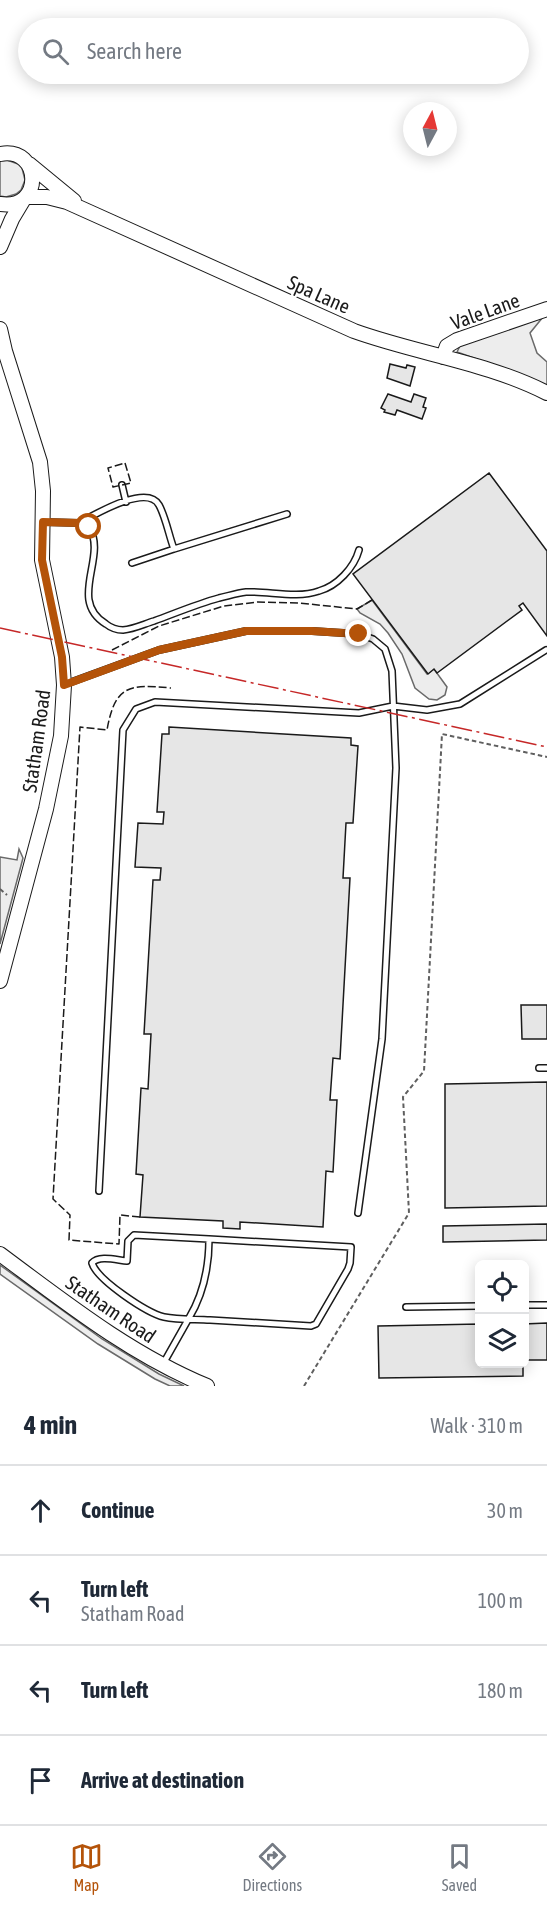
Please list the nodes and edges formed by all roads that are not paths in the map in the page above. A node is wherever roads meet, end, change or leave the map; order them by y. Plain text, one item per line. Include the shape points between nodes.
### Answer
1 (0, 154) edge
2 (27, 162) junction
3 (25, 198) junction
4 (0, 204) edge
5 (84, 208) junction
6 (0, 247) edge
7 (547, 309) edge
8 (0, 329) edge
9 (443, 357) junction
10 (547, 393) edge
11 (122, 485) dead end
12 (126, 502) junction
13 (287, 514) dead end
14 (43, 522) junction
15 (79, 523) junction
16 (174, 549) junction
17 (359, 550) dead end
18 (132, 563) dead end
19 (546, 650) edge
20 (64, 685) junction
21 (393, 706) junction
22 (0, 981) edge
23 (539, 1068) dead end
24 (547, 1068) edge
25 (99, 1191) dead end
26 (358, 1213) dead end
27 (210, 1239) junction
28 (0, 1254) edge
29 (529, 1305) edge
30 (547, 1305) edge
31 (475, 1306) edge
32 (406, 1307) dead end
33 (189, 1318) junction
34 (163, 1366) junction
35 (207, 1386) edge

1 - 2 street via 12,153
2 - 3 street via 33,176
2 - 5 street, Spa Lane
3 - 4 street, Spa Lane via 10,205
3 - 5 street, Spa Lane via 59,200
3 - 6 street
5 - 9 street, Spa Lane via 326,320
7 - 9 street, Vale Lane via 457,340 447,346
8 - 14 street, Statham Road via 40,462
9 - 10 street, Spa Lane via 507,375
11 - 12 lane
12 - 15 lane
12 - 16 lane via 144,496 159,503
13 - 16 lane
14 - 15 lane
14 - 20 street, Statham Road via 42,560
15 - 17 lane via 89,527 93,536 89,602 99,619 117,629 135,628 244,592 318,592 351,569
16 - 18 lane
19 - 21 lane via 460,704 427,710
20 - 21 lane via 159,650 246,631 359,634 373,639 385,650 392,671
20 - 22 street, Statham Road via 61,736 46,809
21 - 25 lane via 359,713 155,702 136,709 123,730
21 - 26 lane via 396,768 382,1038
23 - 24 lane
27 - 33 lane via 207,1275
27 - 33 lane via 134,1234 128,1241 127,1261 99,1258 92,1263 107,1283 156,1314
27 - 33 lane via 351,1247 350,1263 316,1324 311,1326
28 - 34 street, Statham Road via 105,1332
29 - 30 lane
31 - 32 lane
33 - 34 lane
34 - 35 street, Statham Road

